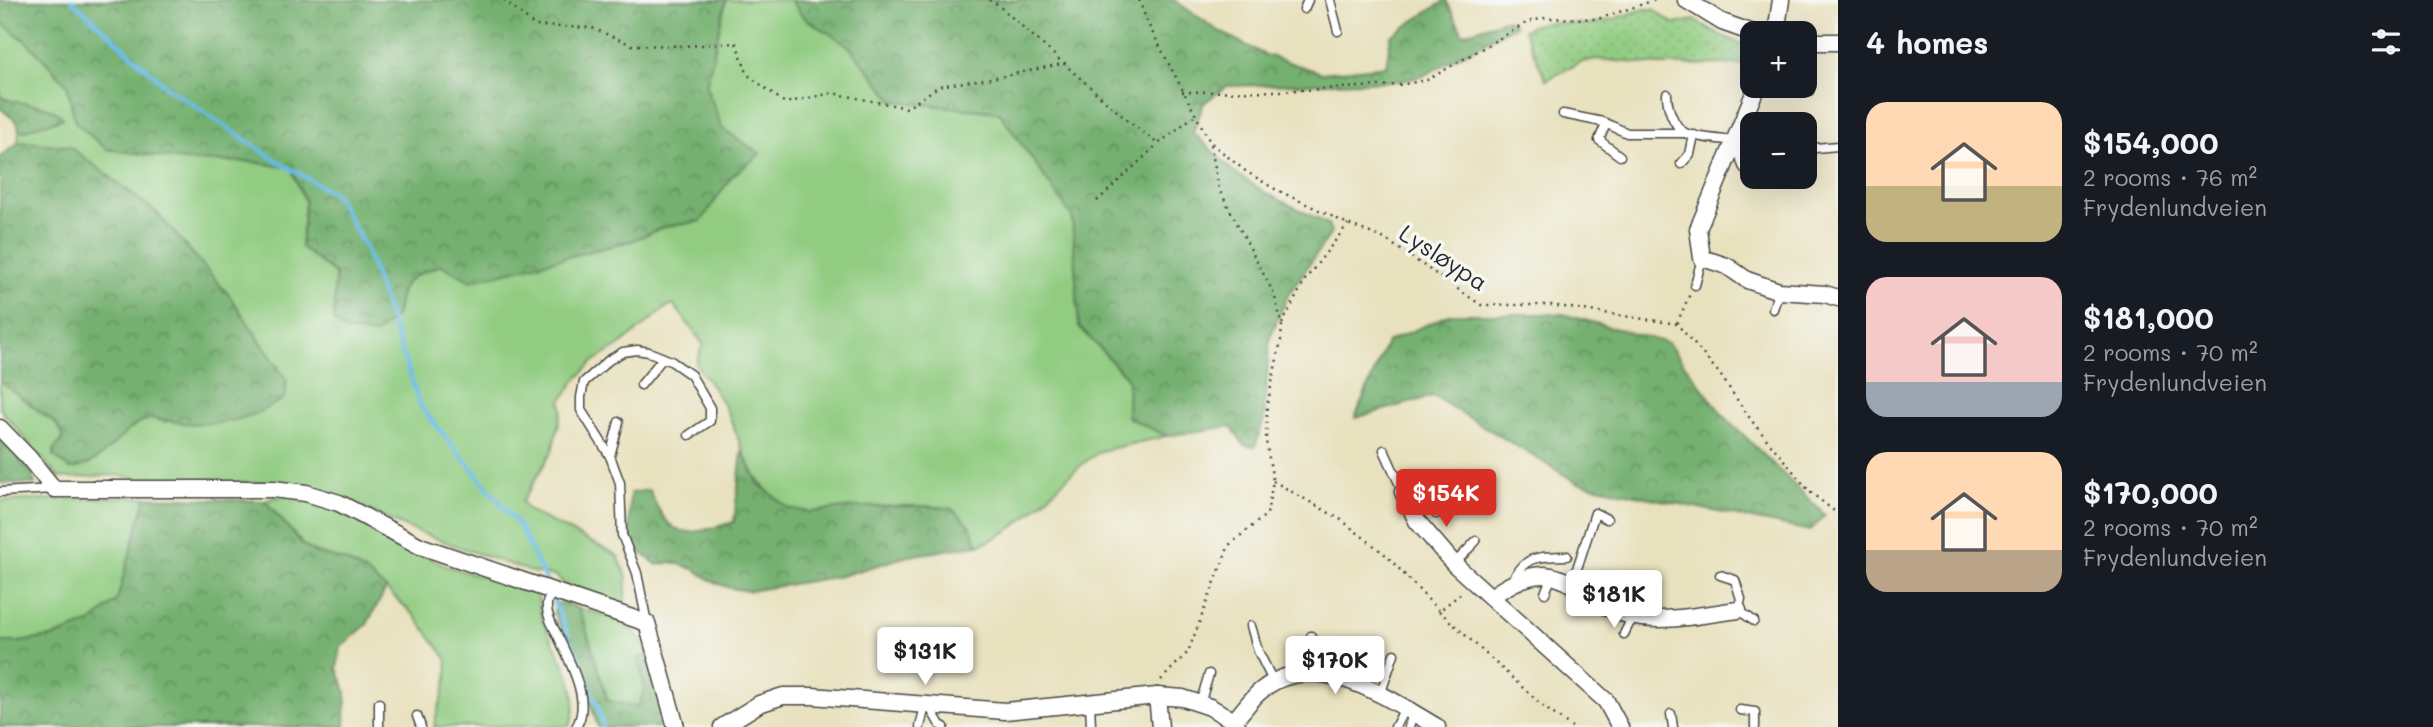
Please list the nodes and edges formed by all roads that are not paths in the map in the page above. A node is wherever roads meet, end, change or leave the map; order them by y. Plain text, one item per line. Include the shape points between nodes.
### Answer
1 (1330, 0) edge
2 (1686, 0) edge
3 (1782, 0) edge
4 (1778, 21) edge
5 (1740, 28) edge
6 (1338, 31) dead end
7 (1817, 42) edge
8 (1838, 42) edge
9 (1667, 94) dead end
10 (1753, 98) edge
11 (1563, 114) dead end
12 (1606, 124) junction
13 (1690, 134) junction
14 (1838, 146) edge
15 (1817, 148) edge
16 (1737, 149) junction
17 (1740, 150) edge
18 (1620, 156) dead end
19 (1740, 158) edge
20 (1681, 164) dead end
21 (1702, 258) junction
22 (1695, 285) road end
23 (1779, 291) junction
24 (1830, 292) edge
25 (1773, 309) dead end
26 (663, 358) junction
27 (641, 384) dead end
28 (620, 422) dead end
29 (0, 428) edge
30 (689, 435) dead end
31 (1384, 450) dead end
32 (610, 456) junction
33 (1417, 482) dead end
34 (54, 489) junction
35 (0, 492) edge
36 (1403, 492) joint
37 (1429, 502) junction
38 (1412, 509) junction
39 (1436, 513) dead end
40 (1607, 519) dead end
41 (1476, 541) dead end
42 (1567, 556) dead end
43 (1454, 564) junction
44 (1720, 575) dead end
45 (1552, 576) junction
46 (1512, 581) junction
47 (1572, 584) junction
48 (556, 591) junction
49 (1545, 593) dead end
50 (1491, 597) junction
51 (1738, 610) junction
52 (1633, 616) junction
53 (1754, 621) dead end
54 (648, 623) junction
55 (1251, 626) dead end
56 (1624, 634) dead end
57 (1311, 636) dead end
58 (1394, 654) dead end
59 (1316, 673) junction
60 (1209, 674) dead end
61 (1274, 683) junction
62 (1380, 695) junction
63 (1151, 696) junction
64 (1090, 702) junction
65 (379, 703) dead end
66 (1200, 704) junction
67 (927, 706) junction
68 (1740, 710) dead end
69 (1671, 714) dead end
70 (417, 716) dead end
71 (1409, 716) edge
72 (1005, 719) edge
73 (1236, 724) edge
74 (379, 727) edge
75 (421, 727) edge
76 (576, 727) edge
77 (676, 727) edge
78 (722, 727) edge
79 (920, 727) edge
80 (944, 727) edge
81 (1091, 727) edge
82 (1160, 727) edge
83 (1395, 727) edge
84 (1437, 727) edge
85 (1620, 727) edge
86 (1673, 727) edge
87 (1755, 727) edge

1 - 6 lane
2 - 5 street
3 - 4 street
7 - 8 street
9 - 13 lane via 1676,124
10 - 16 street
11 - 12 lane
12 - 13 lane via 1627,133
12 - 18 lane via 1599,140
13 - 16 lane
13 - 20 lane via 1690,154
14 - 15 lane
16 - 17 lane
16 - 19 lane
16 - 21 street via 1698,229
21 - 22 lane
21 - 23 street
23 - 24 street
23 - 25 lane
26 - 27 lane
26 - 30 lane via 691,375 710,408 710,421
26 - 32 lane via 636,350 623,352 584,382 581,410
28 - 32 lane
29 - 34 street
31 - 36 lane
32 - 54 lane via 620,483 622,535
33 - 37 lane
34 - 35 lane
34 - 48 street via 306,493 339,503 421,546
36 - 38 street
37 - 38 lane
37 - 39 lane
38 - 43 street
40 - 47 lane via 1595,513
41 - 43 lane
42 - 46 lane via 1536,558 1521,565
43 - 50 street
44 - 51 lane via 1735,580 1741,599
45 - 46 street via 1537,574
45 - 47 street
45 - 49 lane
46 - 50 street
47 - 52 street via 1617,612
48 - 54 street
48 - 76 lane via 547,605 578,688 582,709
50 - 85 street via 1606,701
51 - 52 street
51 - 53 lane
52 - 56 lane
54 - 77 street
55 - 61 lane
57 - 59 lane
58 - 62 lane
59 - 61 street via 1304,672
59 - 62 street via 1342,678
60 - 66 lane
61 - 73 street via 1263,689
62 - 71 street
63 - 64 street
63 - 66 street
63 - 82 street
64 - 72 street
64 - 81 lane
65 - 74 lane
66 - 73 street
67 - 72 street
67 - 78 street via 783,696 759,704
67 - 79 lane
67 - 80 lane
68 - 87 lane via 1755,712
69 - 86 lane
70 - 75 lane
71 - 83 lane
71 - 84 street

